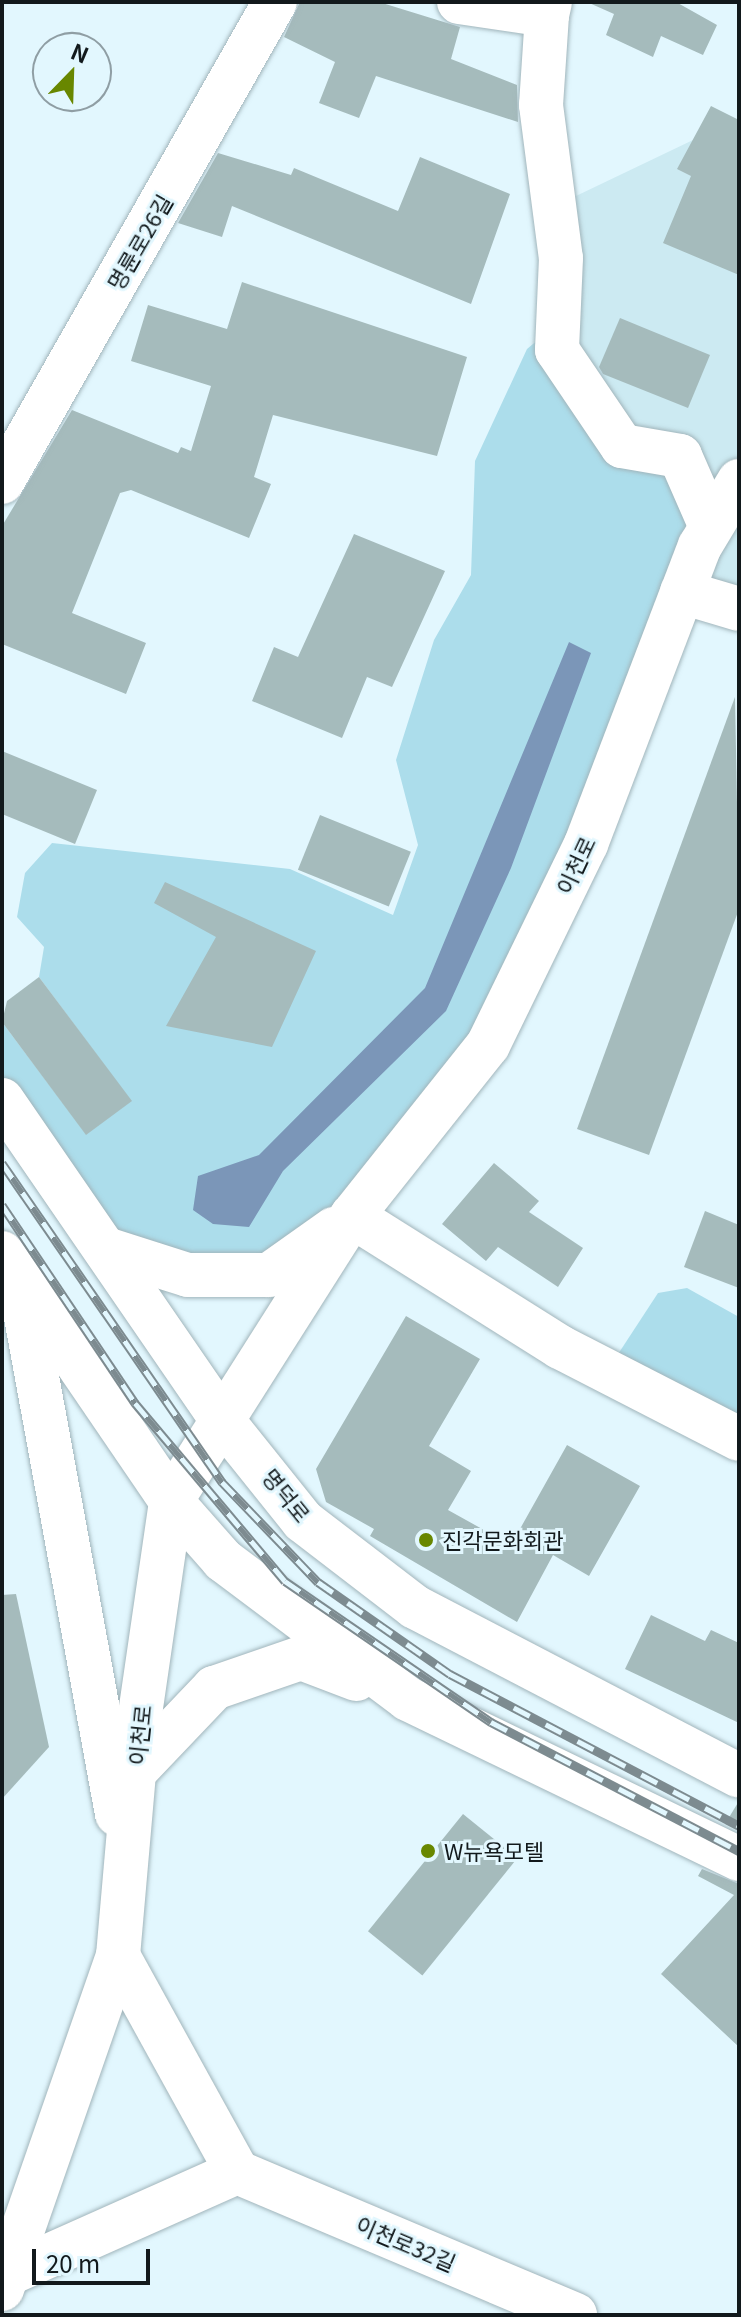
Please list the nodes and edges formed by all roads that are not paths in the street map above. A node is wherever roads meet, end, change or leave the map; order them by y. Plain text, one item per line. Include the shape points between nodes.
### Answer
1 (275, 2) edge
2 (459, 2) edge
3 (548, 9) edge
4 (739, 481) edge
5 (2, 482) edge
6 (711, 527) junction
7 (682, 592) junction
8 (739, 609) edge
9 (2, 1100) edge
10 (352, 1216) junction
11 (109, 1250) junction
12 (10, 1263) edge
13 (222, 1420) junction
14 (739, 1439) edge
15 (171, 1501) junction
16 (408, 1699) junction
17 (135, 1771) junction
18 (739, 1776) edge
19 (739, 1859) edge
20 (128, 1869) junction
21 (118, 1956) junction
22 (237, 2172) junction
23 (5, 2282) edge
24 (575, 2315) edge

1 - 5 main road, 명륜로26길
2 - 3 main road
3 - 6 main road via 541,105 561,258 557,350 622,446 680,456
4 - 6 main road, 이천로
6 - 7 main road, 이천로
7 - 8 main road
7 - 10 main road, 이천로 via 586,844 488,1045
9 - 11 main road, 명덕로
10 - 11 main road via 269,1275 188,1275
10 - 13 main road, 이천로
10 - 14 main road via 560,1347
11 - 13 main road, 명덕로
12 - 15 main road
12 - 20 main road
13 - 15 main road, 이천로
13 - 18 main road, 명덕로 via 303,1521 415,1607
15 - 16 main road via 223,1560
15 - 17 main road, 이천로
16 - 17 main road via 301,1658 214,1688
16 - 19 main road
17 - 20 main road, 이천로
20 - 21 main road, 이천로
21 - 22 main road
21 - 23 main road, 이천로
22 - 23 main road
22 - 24 main road, 이천로32길

